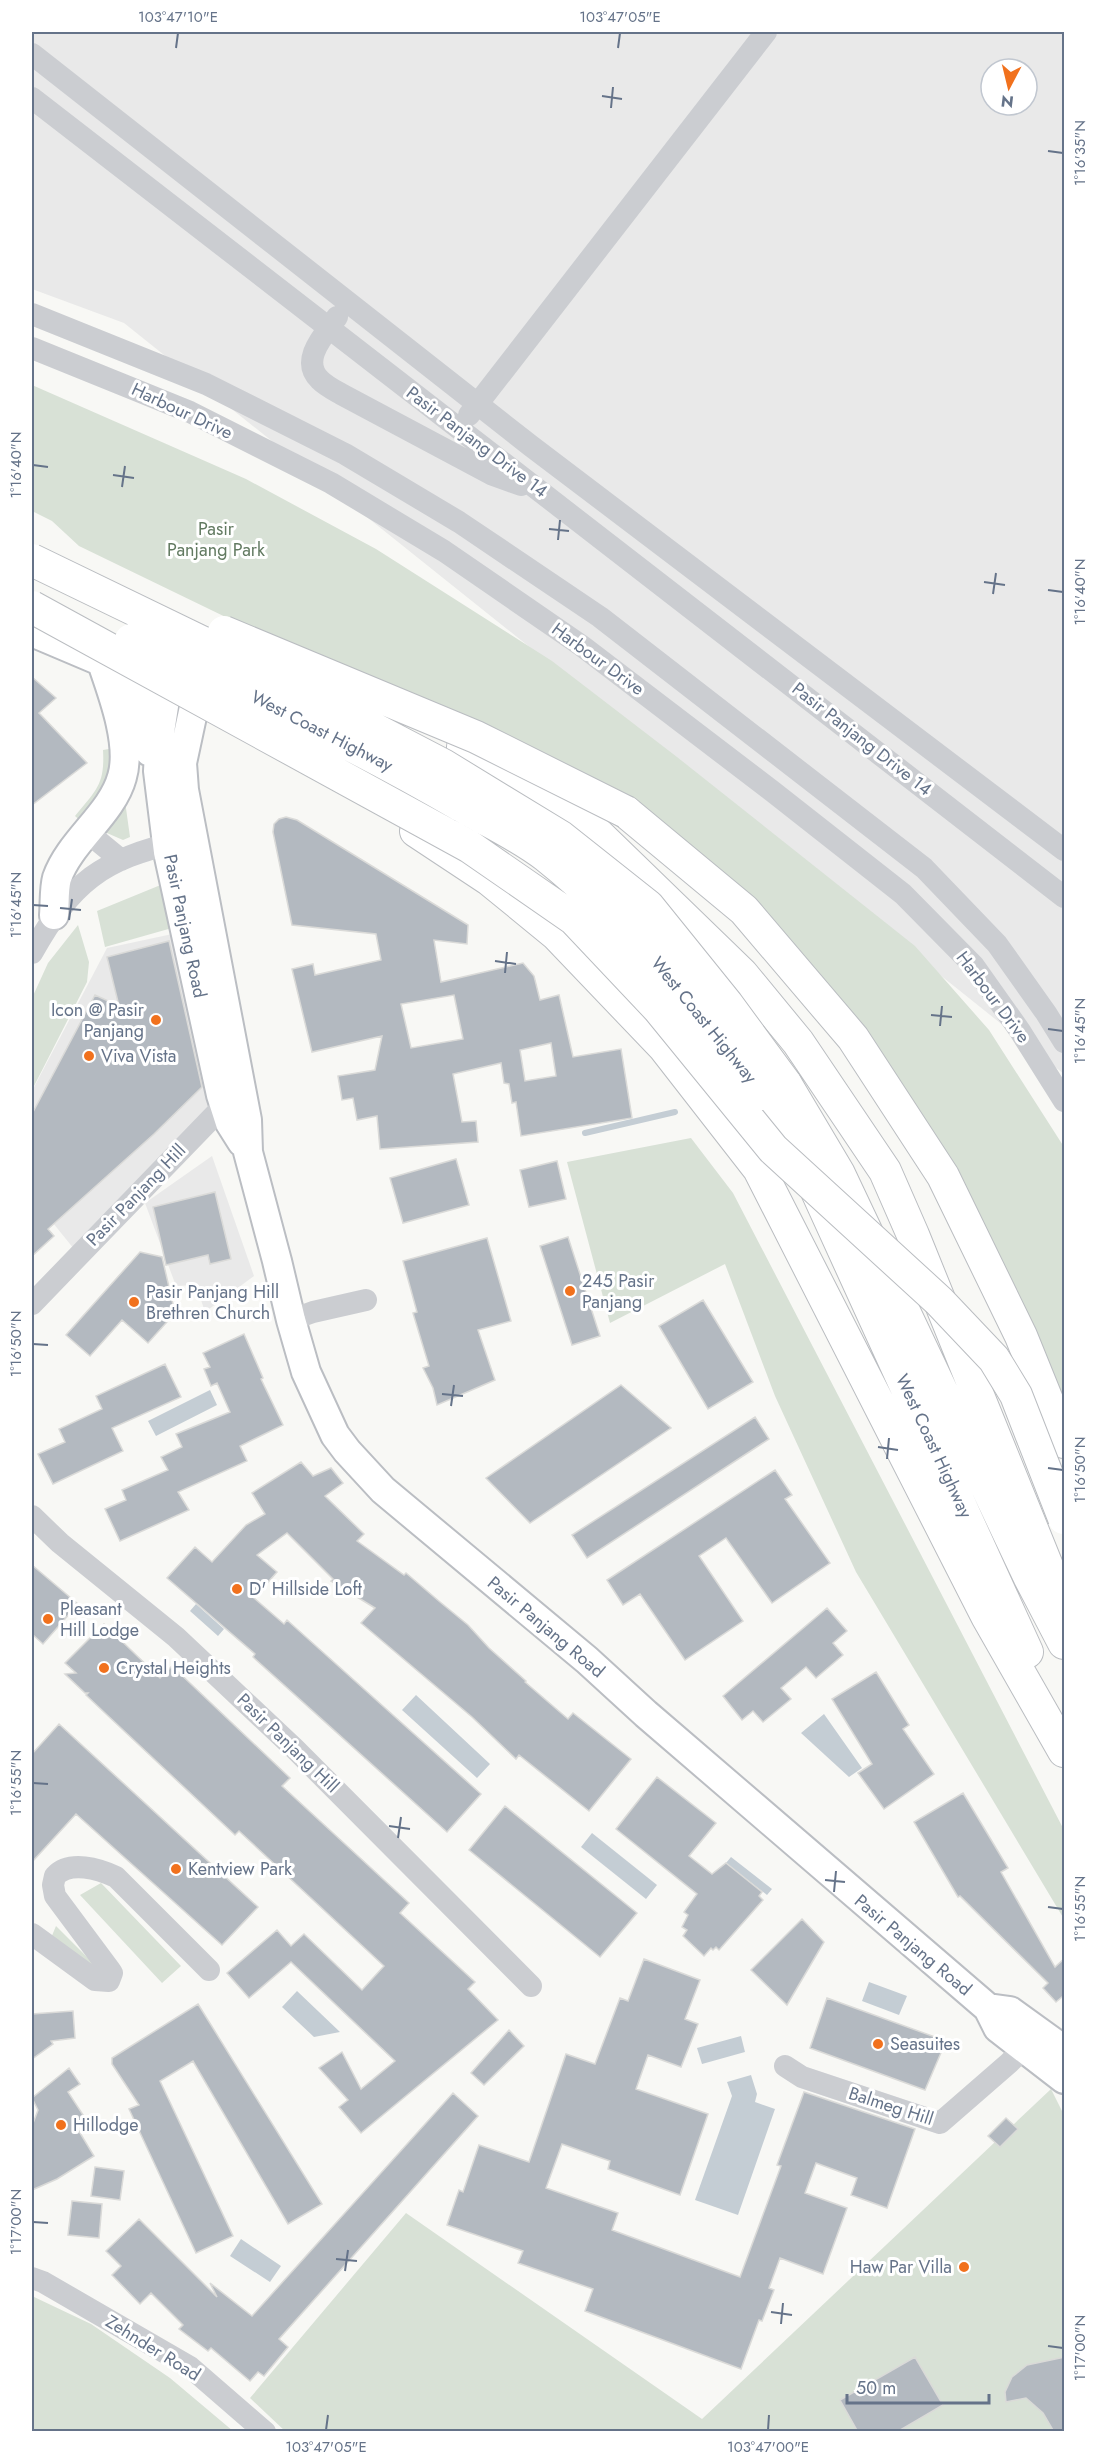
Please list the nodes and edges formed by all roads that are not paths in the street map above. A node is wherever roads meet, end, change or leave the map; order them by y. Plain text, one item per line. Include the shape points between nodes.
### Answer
1 (766, 32) edge
2 (32, 54) edge
3 (32, 98) edge
4 (348, 304) junction
5 (32, 314) edge
6 (329, 329) junction
7 (32, 348) edge
8 (477, 404) junction
9 (458, 428) junction
10 (542, 492) junction
11 (32, 547) edge
12 (32, 555) edge
13 (32, 560) edge
14 (32, 596) edge
15 (32, 607) edge
16 (186, 621) junction
17 (32, 632) edge
18 (230, 642) junction
19 (200, 656) junction
20 (101, 660) junction
21 (136, 678) junction
22 (166, 693) junction
23 (194, 707) junction
24 (158, 771) junction
25 (87, 832) junction
26 (194, 838) junction
27 (167, 845) junction
28 (1065, 850) edge
29 (122, 860) junction
30 (1065, 897) edge
31 (54, 915) junction
32 (32, 953) edge
33 (1065, 1042) edge
34 (232, 1096) junction
35 (1065, 1101) edge
36 (872, 1276) junction
37 (366, 1299) dead end
38 (32, 1304) edge
39 (291, 1320) junction
40 (1065, 1442) edge
41 (32, 1516) edge
42 (1065, 1518) edge
43 (1065, 1608) edge
44 (1065, 1643) edge
45 (1065, 1738) edge
46 (1065, 1751) edge
47 (32, 1934) edge
48 (209, 1970) dead end
49 (531, 1986) dead end
50 (1032, 2040) junction
51 (1065, 2050) edge
52 (785, 2066) dead end
53 (1065, 2079) edge
54 (32, 2278) edge
55 (265, 2432) edge

1 - 8 street
2 - 4 street, Pasir Panjang Drive 14
3 - 6 street, Pasir Panjang Drive 14
4 - 6 street
4 - 8 street, Pasir Panjang Drive 14
5 - 33 street, Harbour Drive via 206,384 345,454 459,522 600,617 924,868 997,944
6 - 9 street, Pasir Panjang Drive 14
6 - 10 street via 314,349 311,365 319,379 493,475
7 - 35 street, Harbour Drive via 190,412 331,483 444,551 582,646 903,894 974,966
8 - 9 street
8 - 28 street, Pasir Panjang Drive 14
9 - 10 street, Pasir Panjang Drive 14
10 - 30 street, Pasir Panjang Drive 14
11 - 16 main road
12 - 40 highway, bridge via 476,737 626,812 744,910 853,1038 943,1176 1021,1336
13 - 36 highway, West Coast Highway, bridge via 284,682 443,765 561,837 648,906 786,1083 840,1174
14 - 36 highway, West Coast Highway, bridge via 272,704 414,777 545,855 626,926 706,1017 763,1094 815,1187
15 - 42 highway, bridge via 470,847 574,920 658,1008 774,1149 939,1301 994,1359 1016,1395
16 - 18 main road
16 - 19 main road, Pasir Panjang Road
17 - 20 main road
18 - 19 main road
18 - 43 highway via 483,756 581,818 742,974 798,1042 885,1171
19 - 22 main road
19 - 23 main road, Pasir Panjang Road
20 - 21 main road
20 - 25 main road via 113,693 125,759 116,791
21 - 22 main road
21 - 24 main road via 149,749
22 - 23 main road
22 - 24 main road, Pasir Panjang Road
23 - 26 main road, Pasir Panjang Road via 182,763
23 - 46 highway via 418,832 490,880 556,934 664,1047 759,1170 987,1616
24 - 27 main road, Pasir Panjang Road
25 - 29 street
25 - 31 main road via 57,879
26 - 27 street
26 - 34 main road, Pasir Panjang Road
27 - 29 street
27 - 34 main road, Pasir Panjang Road
29 - 31 street via 77,888
31 - 32 street
34 - 38 street, Pasir Panjang Hill
34 - 39 main road, Pasir Panjang Road via 230,1123 248,1152
36 - 44 highway, West Coast Highway
36 - 45 highway, West Coast Highway
37 - 39 street
39 - 50 main road, Pasir Panjang Road via 306,1372 335,1434 383,1490 587,1660 988,2008 1010,2011
41 - 49 street, Pasir Panjang Hill via 176,1637 295,1749
47 - 48 street via 95,1980 109,1981 111,1970 55,1896 53,1885 55,1876 67,1868 100,1870 116,1877
50 - 51 main road, Pasir Panjang Road
50 - 52 street, Balmeg Hill via 938,2123 802,2077
50 - 53 main road, Pasir Panjang Road
54 - 55 street, Zehnder Road via 190,2367

